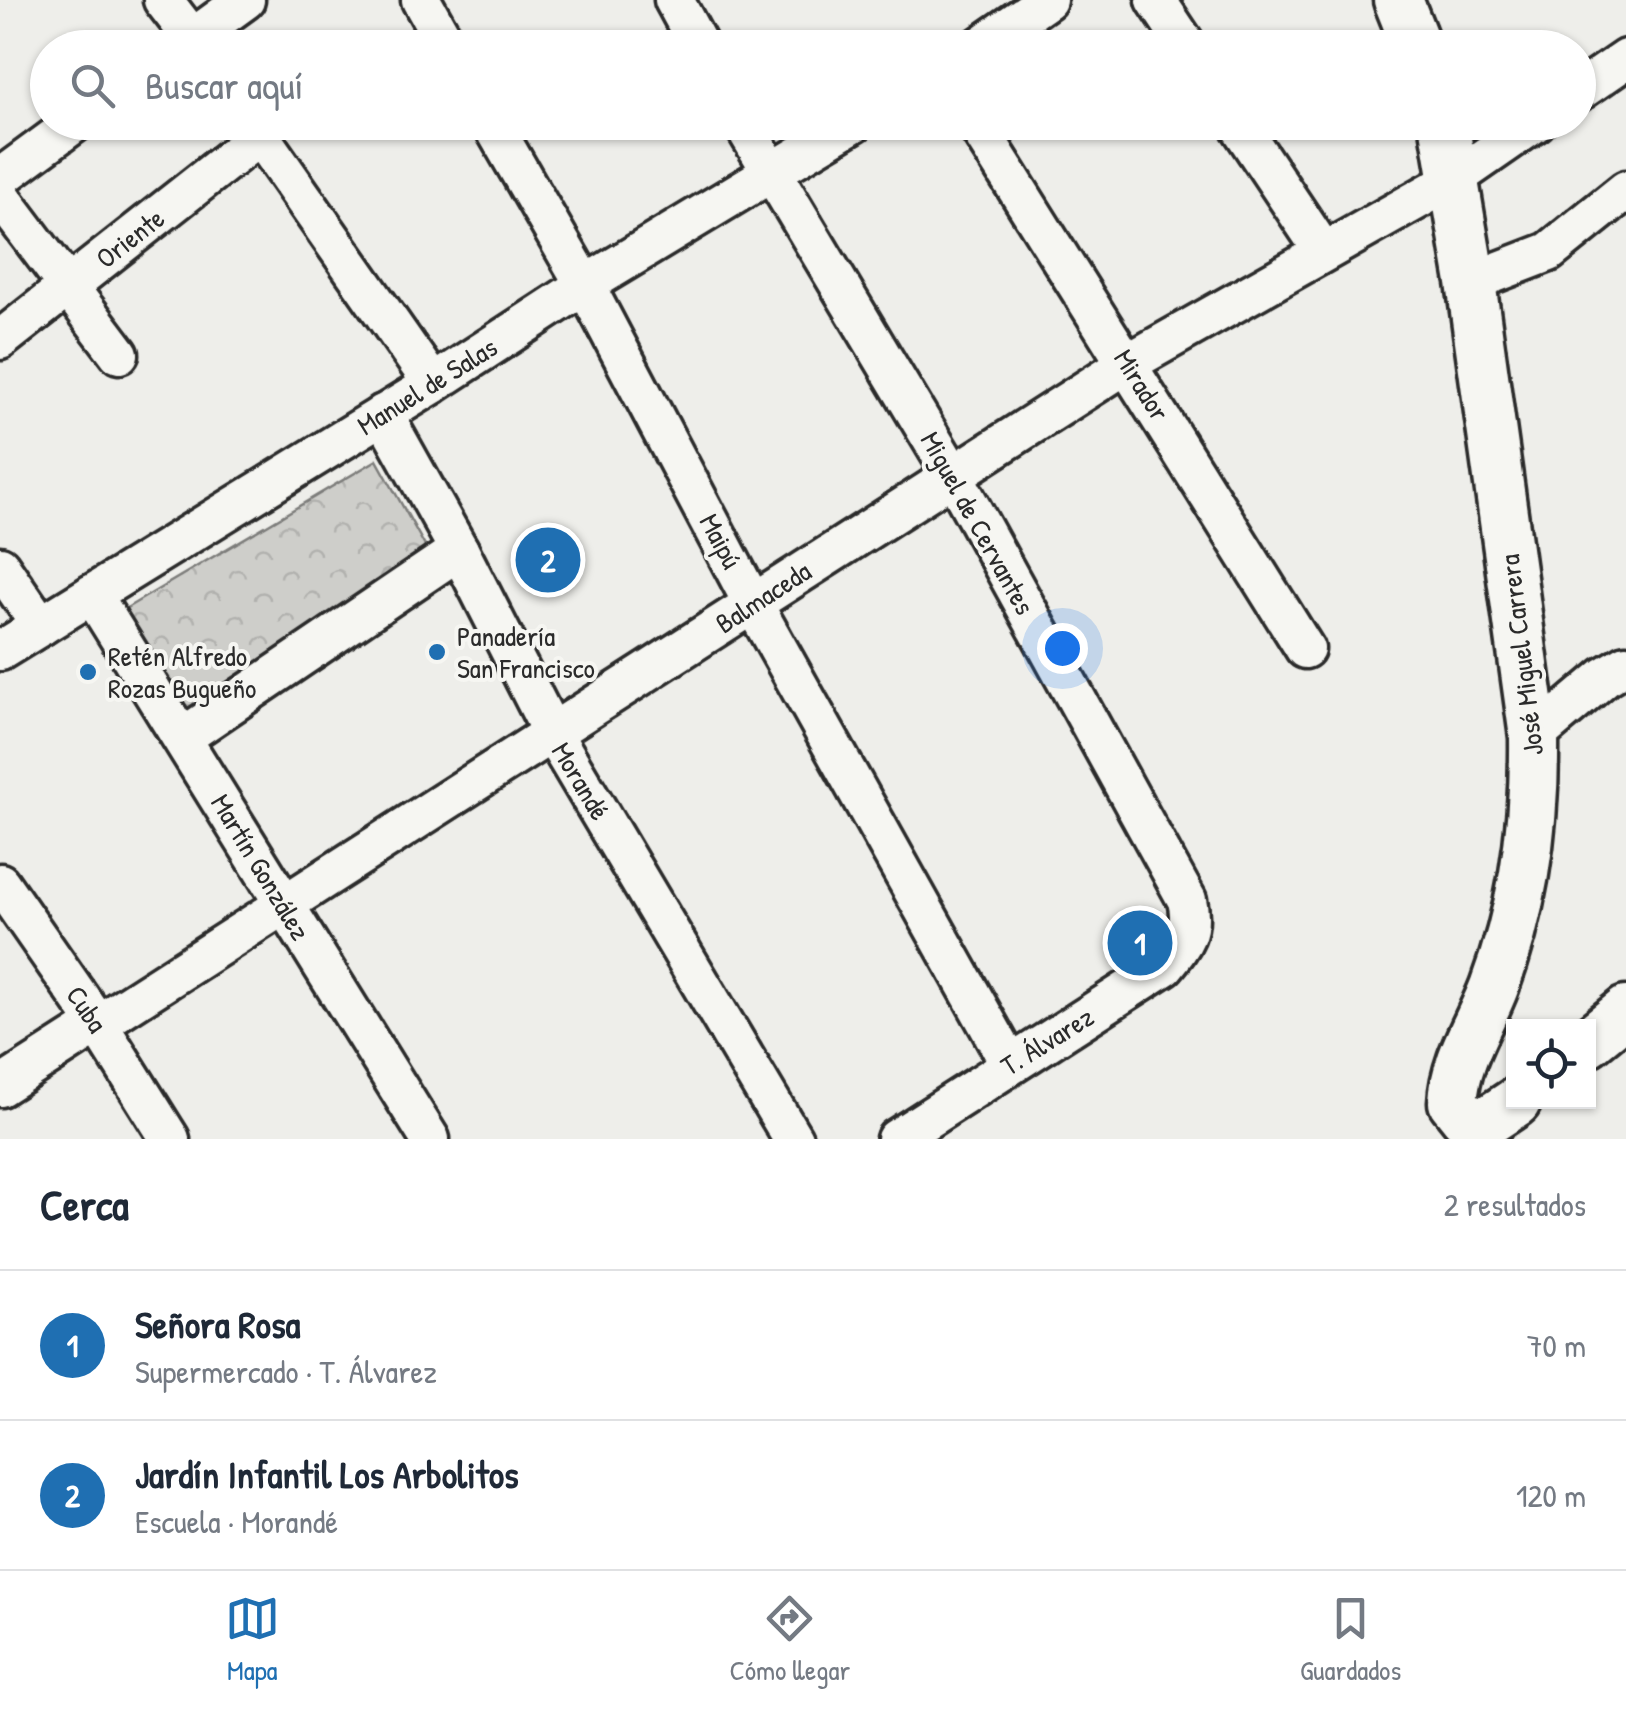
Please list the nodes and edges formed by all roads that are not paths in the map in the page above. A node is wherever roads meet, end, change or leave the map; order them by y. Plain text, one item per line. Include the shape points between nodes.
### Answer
1 (163, 0) edge
2 (244, 0) edge
3 (421, 0) edge
4 (674, 0) edge
5 (1047, 0) edge
6 (1156, 0) edge
7 (1398, 0) edge
8 (182, 30) edge
9 (208, 30) edge
10 (438, 30) edge
11 (690, 30) edge
12 (1004, 30) edge
13 (1176, 30) edge
14 (1410, 30) edge
15 (1626, 59) edge
16 (1596, 80) edge
17 (52, 140) edge
18 (242, 140) edge
19 (263, 140) edge
20 (502, 140) edge
21 (752, 140) edge
22 (826, 140) edge
23 (987, 140) edge
24 (1249, 140) edge
25 (1447, 140) edge
26 (1511, 140) edge
27 (771, 175) junction
28 (0, 178) edge
29 (1454, 180) junction
30 (1626, 190) edge
31 (0, 196) edge
32 (1322, 252) junction
33 (1471, 282) junction
34 (585, 285) junction
35 (70, 286) junction
36 (0, 340) edge
37 (118, 354) dead end
38 (1128, 363) junction
39 (433, 384) junction
40 (383, 414) junction
41 (953, 475) junction
42 (459, 550) junction
43 (0, 566) edge
44 (92, 594) junction
45 (754, 604) junction
46 (41, 626) junction
47 (1306, 649) dead end
48 (0, 651) edge
49 (1626, 664) edge
50 (552, 733) junction
51 (1534, 736) junction
52 (183, 737) junction
53 (0, 884) edge
54 (284, 906) junction
55 (1189, 934) joint
56 (1626, 1011) edge
57 (98, 1024) junction
58 (1596, 1035) edge
59 (1010, 1064) junction
60 (0, 1088) edge
61 (1506, 1109) edge
62 (170, 1139) edge
63 (430, 1139) edge
64 (792, 1139) edge
65 (896, 1139) edge

1 - 8 street
2 - 9 street
3 - 10 street
4 - 11 street
5 - 12 street
6 - 13 street
7 - 14 main road
15 - 16 street
17 - 28 street
18 - 35 street, Oriente
19 - 39 street
20 - 34 street, Maipú
21 - 27 street, Miguel de Cervantes
22 - 27 street, Manuel de Salas
23 - 38 street, Mirador
24 - 32 street
25 - 29 main road, José Miguel Carrera
26 - 29 street, Balmaceda
27 - 34 street, Manuel de Salas
27 - 41 street, Miguel de Cervantes
29 - 32 street, Balmaceda
29 - 33 main road, José Miguel Carrera
30 - 33 street via 1549,252
31 - 35 street
32 - 38 street, Balmaceda
33 - 51 main road, José Miguel Carrera
34 - 39 street, Manuel de Salas
34 - 45 street, Maipú
35 - 36 street, Oriente
35 - 37 street
38 - 41 street, Balmaceda
38 - 47 street, Mirador
39 - 40 street, Manuel de Salas
40 - 42 street, Morandé
40 - 44 street, Manuel de Salas
41 - 45 street, Balmaceda
41 - 55 street, Miguel de Cervantes via 1188,900
42 - 50 street, Morandé
42 - 52 street
43 - 46 street
44 - 46 street, Manuel de Salas
44 - 52 street, Martín González
45 - 50 street, Balmaceda
45 - 59 street, Maipú
46 - 48 street, Manuel de Salas
49 - 51 street
50 - 54 street, Balmaceda
50 - 64 street, Morandé
51 - 61 main road, José Miguel Carrera via 1524,880 1494,985 1454,1080 1453,1102 1466,1117 1486,1122
52 - 54 street, Martín González
53 - 57 street, Cuba
54 - 57 street, Balmaceda
54 - 63 street, Martín González
55 - 59 street, T. Álvarez via 1164,966
56 - 58 main road
57 - 60 street, Balmaceda
57 - 62 street, Cuba
59 - 65 street, T. Álvarez

